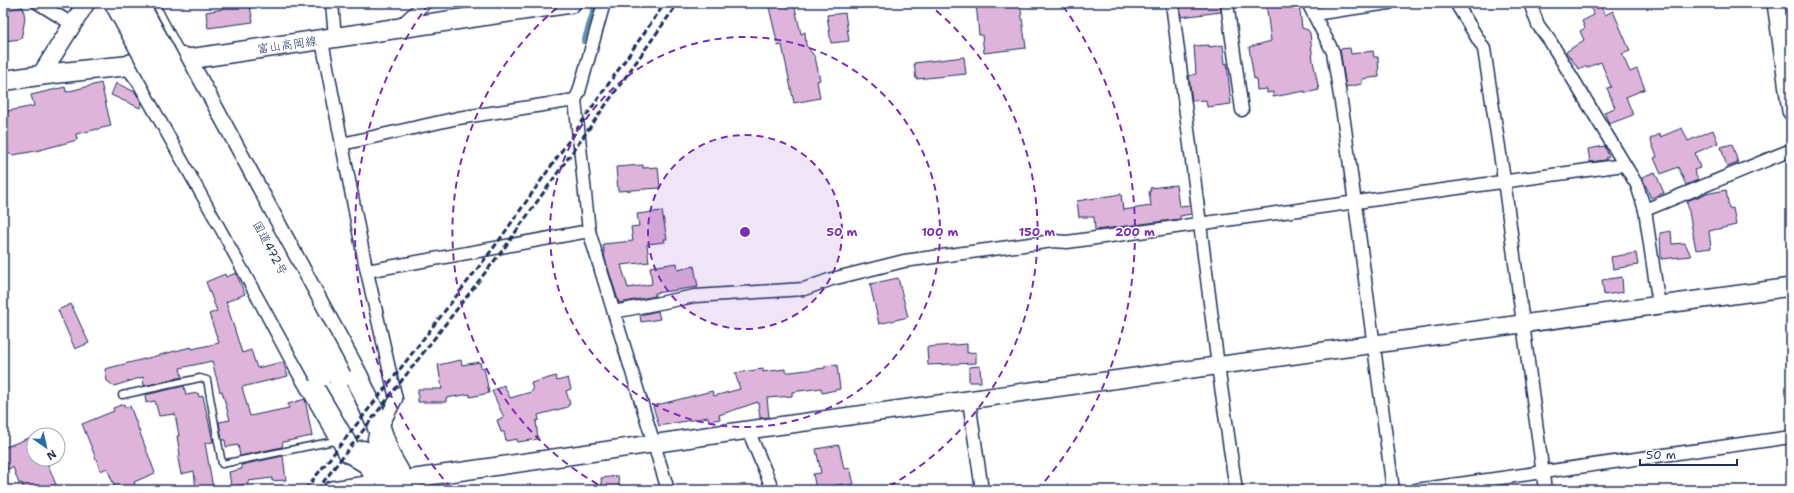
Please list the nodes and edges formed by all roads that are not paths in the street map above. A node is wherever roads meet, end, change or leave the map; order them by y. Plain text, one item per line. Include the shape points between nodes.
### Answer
1 (38, 3) edge
2 (86, 3) edge
3 (116, 3) edge
4 (137, 3) edge
5 (155, 3) edge
6 (332, 3) edge
7 (425, 3) edge
8 (571, 3) edge
9 (604, 3) edge
10 (1172, 3) edge
11 (1227, 3) edge
12 (1389, 3) edge
13 (1456, 3) edge
14 (1530, 3) edge
15 (1776, 3) edge
16 (1311, 8) edge
17 (72, 24) junction
18 (398, 28) junction
19 (329, 39) junction
20 (185, 59) junction
21 (132, 65) junction
22 (42, 73) junction
23 (3, 80) edge
24 (575, 100) junction
25 (1242, 110) dead end
26 (1791, 111) edge
27 (342, 144) junction
28 (1791, 150) edge
29 (1624, 165) junction
30 (1504, 180) junction
31 (1355, 203) junction
32 (1645, 210) junction
33 (1201, 224) junction
34 (589, 231) junction
35 (367, 271) junction
36 (1791, 287) edge
37 (1659, 306) junction
38 (614, 312) junction
39 (1522, 325) junction
40 (1373, 345) junction
41 (1218, 366) junction
42 (331, 376) junction
43 (122, 395) dead end
44 (969, 401) junction
45 (380, 430) junction
46 (748, 430) junction
47 (1791, 437) edge
48 (342, 439) junction
49 (654, 444) junction
50 (378, 458) junction
51 (1543, 472) junction
52 (405, 484) edge
53 (381, 487) edge
54 (332, 490) edge
55 (668, 490) edge
56 (773, 490) edge
57 (982, 490) edge
58 (1236, 490) edge
59 (1393, 490) edge
60 (1416, 490) edge
61 (1545, 490) edge

1 - 17 street
2 - 17 street
3 - 42 highway, 国道472号, bridge
4 - 42 highway, 国道472号, bridge
5 - 20 lane
6 - 19 street
7 - 18 street
8 - 18 main road, 富山高岡線
9 - 24 street
10 - 33 street
11 - 25 street
12 - 16 street
13 - 30 street via 1484,49
14 - 29 street via 1538,25
15 - 26 street
16 - 31 street via 1333,52
17 - 22 street
18 - 19 main road, 富山高岡線
19 - 20 main road, 富山高岡線
19 - 27 street
20 - 21 main road, 富山高岡線
20 - 45 highway via 358,377
21 - 22 main road, 富山高岡線
21 - 48 highway via 224,223
22 - 23 main road, 富山高岡線
24 - 27 street via 458,118
24 - 34 street
27 - 35 street
28 - 32 street
29 - 30 street
29 - 32 street via 1637,185
30 - 31 street
30 - 39 street
31 - 33 street
31 - 40 street
32 - 37 street
33 - 38 street via 904,260 804,289 695,296
33 - 41 street
34 - 35 street
34 - 38 street
35 - 45 street via 396,399
36 - 37 street
37 - 39 street
38 - 49 street
39 - 40 street
39 - 51 street
40 - 41 street
40 - 59 street
41 - 44 street
41 - 58 street
42 - 50 highway, 国道472号
43 - 48 lane via 200,378 208,380 222,464
44 - 46 street
44 - 57 street
45 - 50 highway
46 - 49 street
46 - 56 street
47 - 51 street
48 - 50 highway via 349,451
49 - 52 street
49 - 55 street
50 - 52 highway, 国道472号
50 - 53 highway, 国道472号
51 - 60 street
51 - 61 street
52 - 53 street
53 - 54 street

